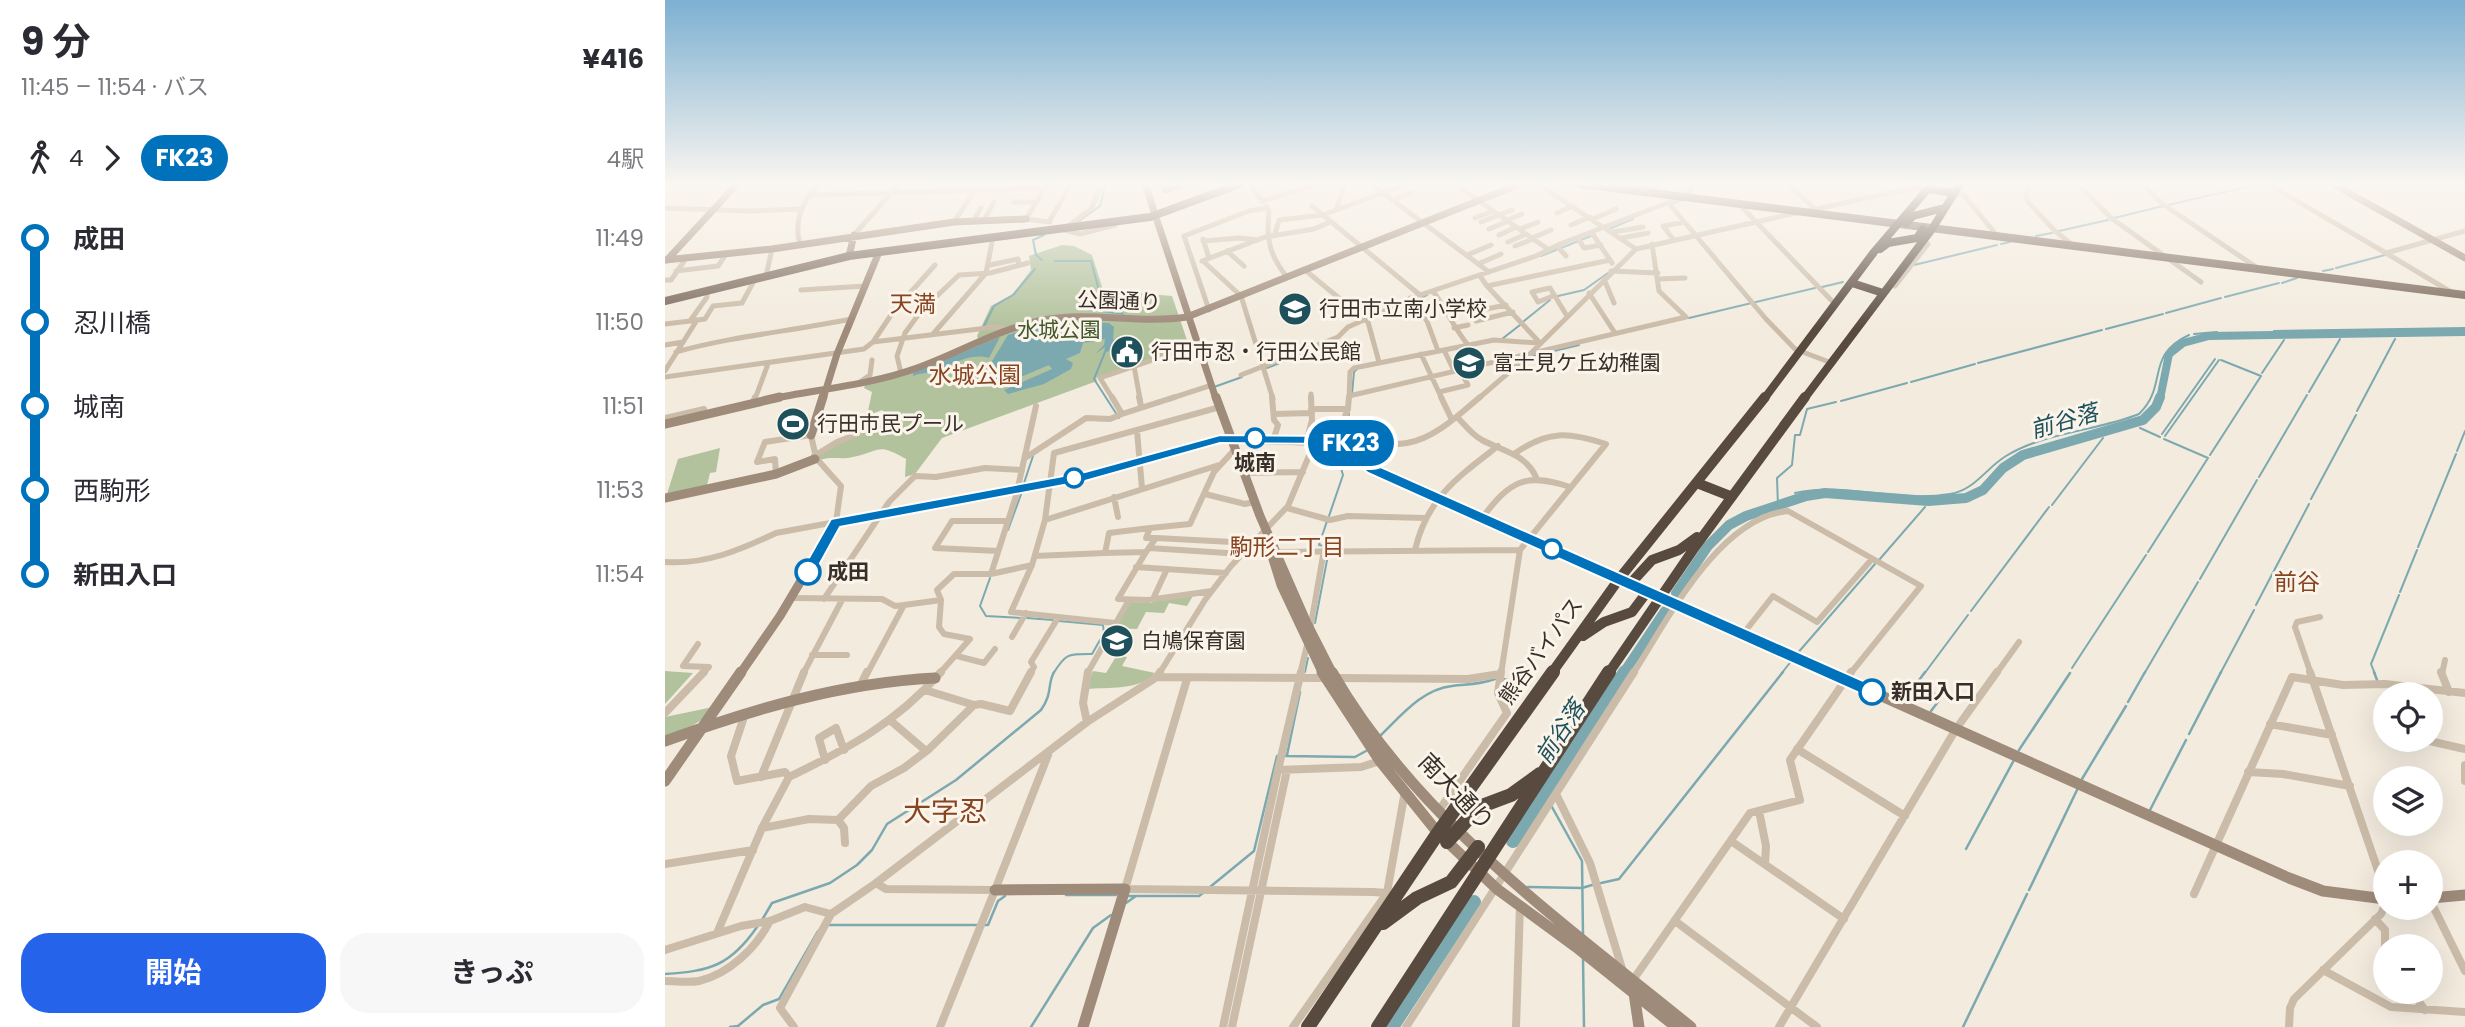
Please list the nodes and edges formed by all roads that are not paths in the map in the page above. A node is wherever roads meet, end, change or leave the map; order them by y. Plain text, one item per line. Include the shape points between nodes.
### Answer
1 (691, 232) edge
2 (795, 232) edge
3 (857, 232) edge
4 (878, 232) edge
5 (1033, 232) edge
6 (1160, 232) edge
7 (1194, 232) edge
8 (1200, 232) edge
9 (1265, 232) edge
10 (1291, 232) edge
11 (1343, 232) edge
12 (1401, 232) edge
13 (1435, 232) edge
14 (1506, 232) edge
15 (1523, 232) edge
16 (1547, 232) edge
17 (1595, 232) edge
18 (1613, 232) edge
19 (1668, 232) edge
20 (1693, 232) edge
21 (1713, 232) edge
22 (1765, 232) edge
23 (1894, 232) edge
24 (1924, 232) edge
25 (1927, 232) edge
26 (1967, 232) edge
27 (1994, 232) edge
28 (2056, 232) edge
29 (2130, 232) edge
30 (2204, 232) edge
31 (2350, 232) edge
32 (2419, 232) edge
33 (2462, 232) edge
34 (1592, 233) junction
35 (1648, 233) dead end
36 (1275, 234) joint
37 (1499, 234) dead end
38 (1526, 234) junction
39 (854, 235) junction
40 (1696, 236) junction
41 (1998, 236) junction
42 (993, 237) junction
43 (1265, 237) junction
44 (1533, 238) junction
45 (1578, 238) junction
46 (1621, 238) junction
47 (1673, 239) junction
48 (1258, 240) junction
49 (2433, 240) junction
50 (1203, 241) junction
51 (1923, 241) junction
52 (1508, 242) dead end
53 (800, 244) junction
54 (1491, 245) dead end
55 (1601, 245) junction
56 (1652, 245) junction
57 (2073, 245) junction
58 (1515, 246) dead end
59 (1557, 246) junction
60 (1363, 247) junction
61 (772, 249) junction
62 (1636, 249) junction
63 (1549, 250) junction
64 (1227, 251) junction
65 (1874, 251) junction
66 (879, 252) junction
67 (2386, 253) junction
68 (726, 254) junction
69 (1501, 254) dead end
70 (1467, 255) junction
71 (849, 256) junction
72 (1566, 256) dead end
73 (2164, 256) junction
74 (687, 257) junction
75 (1209, 258) junction
76 (2465, 258) edge
77 (666, 260) edge
78 (1610, 260) junction
79 (1203, 261) junction
80 (1028, 262) dead end
81 (1478, 264) junction
82 (935, 265) dead end
83 (990, 265) junction
84 (1019, 265) junction
85 (1193, 265) junction
86 (1244, 266) dead end
87 (2257, 268) junction
88 (1305, 270) junction
89 (676, 271) junction
90 (1489, 272) junction
91 (1611, 272) junction
92 (986, 273) junction
93 (767, 276) junction
94 (1480, 276) junction
95 (1658, 276) junction
96 (1287, 277) junction
97 (1685, 278) dead end
98 (755, 279) junction
99 (665, 280) edge
100 (2201, 282) dead end
101 (1852, 283) junction
102 (865, 286) junction
103 (1487, 286) junction
104 (1895, 286) dead end
105 (801, 290) dead end
106 (1433, 290) junction
107 (707, 292) junction
108 (2450, 292) junction
109 (1589, 293) junction
110 (1883, 293) junction
111 (2465, 293) edge
112 (1420, 295) junction
113 (1241, 296) junction
114 (1554, 297) dead end
115 (1410, 298) junction
116 (1831, 300) dead end
117 (665, 301) edge
118 (1614, 303) dead end
119 (1506, 305) junction
120 (1209, 310) junction
121 (1472, 312) dead end
122 (1513, 312) junction
123 (1567, 316) junction
124 (1187, 317) junction
125 (851, 319) junction
126 (1364, 320) junction
127 (694, 321) junction
128 (1476, 321) dead end
129 (665, 324) edge
130 (1468, 326) dead end
131 (1454, 328) junction
132 (1010, 329) junction
133 (1615, 333) junction
134 (933, 334) junction
135 (904, 338) junction
136 (683, 342) junction
137 (873, 342) junction
138 (1540, 343) junction
139 (665, 345) edge
140 (1197, 345) junction
141 (1468, 345) junction
142 (1443, 351) junction
143 (676, 352) junction
144 (1801, 352) junction
145 (837, 354) junction
146 (1529, 355) junction
147 (1422, 356) junction
148 (872, 360) dead end
149 (1379, 362) junction
150 (1829, 362) junction
151 (768, 364) junction
152 (1134, 366) junction
153 (1264, 367) junction
154 (665, 371) edge
155 (1457, 371) junction
156 (901, 373) junction
157 (1241, 375) dead end
158 (665, 377) edge
159 (1432, 377) junction
160 (857, 384) junction
161 (1212, 385) junction
162 (825, 389) junction
163 (1439, 392) junction
164 (1311, 394) dead end
165 (1351, 396) junction
166 (753, 402) junction
167 (1036, 406) dead end
168 (1141, 406) junction
169 (1220, 407) junction
170 (1348, 409) junction
171 (1311, 411) junction
172 (702, 414) junction
173 (1122, 414) junction
174 (1274, 414) junction
175 (665, 418) edge
176 (1454, 419) junction
177 (665, 424) edge
178 (1137, 431) junction
179 (860, 433) dead end
180 (811, 435) junction
181 (1274, 438) junction
182 (1311, 439) junction
183 (1345, 441) junction
184 (1234, 444) junction
185 (1498, 446) junction
186 (1514, 454) junction
187 (814, 458) junction
188 (1024, 458) junction
189 (1139, 463) junction
190 (1219, 464) junction
191 (1022, 470) junction
192 (1303, 472) junction
193 (1244, 473) junction
194 (776, 474) junction
195 (1537, 477) junction
196 (1697, 483) junction
197 (1048, 484) junction
198 (1570, 487) junction
199 (1142, 488) junction
200 (1018, 489) junction
201 (1205, 494) junction
202 (1730, 496) junction
203 (1114, 497) junction
204 (665, 498) edge
205 (1437, 498) junction
206 (1254, 502) junction
207 (1287, 508) junction
208 (882, 513) junction
209 (1118, 517) dead end
210 (1426, 518) junction
211 (1482, 518) junction
212 (1045, 520) junction
213 (1008, 521) junction
214 (836, 522) junction
215 (1711, 523) junction
216 (1150, 528) junction
217 (1264, 528) junction
218 (1156, 538) junction
219 (1528, 538) junction
220 (1251, 543) junction
221 (1148, 550) junction
222 (1328, 550) junction
223 (1415, 550) junction
224 (1520, 550) junction
225 (998, 551) junction
226 (1273, 552) junction
227 (1105, 553) junction
228 (1242, 554) junction
229 (1035, 556) junction
230 (1876, 561) junction
231 (665, 562) edge
232 (1032, 565) junction
233 (1136, 567) junction
234 (1167, 569) junction
235 (1226, 573) junction
236 (991, 574) junction
237 (1624, 581) junction
238 (1212, 591) junction
239 (1647, 592) junction
240 (792, 598) junction
241 (824, 598) junction
242 (1660, 598) junction
243 (1153, 599) junction
244 (842, 600) junction
245 (940, 600) junction
246 (1129, 600) junction
247 (1677, 605) junction
248 (904, 606) junction
249 (1026, 613) junction
250 (2320, 617) dead end
251 (1058, 618) junction
252 (1115, 623) junction
253 (1743, 634) junction
254 (1012, 637) dead end
255 (1308, 639) junction
256 (2019, 642) dead end
257 (698, 643) dead end
258 (996, 649) dead end
259 (812, 655) junction
260 (847, 655) dead end
261 (957, 656) junction
262 (1561, 658) junction
263 (2445, 660) dead end
264 (1500, 674) junction
265 (1157, 677) junction
266 (936, 678) junction
267 (1303, 678) junction
268 (1330, 678) junction
269 (1187, 679) junction
270 (1845, 680) junction
271 (2313, 681) junction
272 (860, 687) junction
273 (925, 690) junction
274 (2449, 692) junction
275 (2465, 694) edge
276 (794, 699) junction
277 (974, 705) junction
278 (746, 712) junction
279 (665, 713) edge
280 (891, 721) junction
281 (1087, 722) junction
282 (2270, 724) junction
283 (703, 728) junction
284 (1956, 729) junction
285 (2332, 735) junction
286 (665, 741) edge
287 (2443, 744) edge
288 (1375, 747) junction
289 (1797, 749) junction
290 (2465, 749) edge
291 (844, 750) junction
292 (926, 751) junction
293 (1048, 753) junction
294 (825, 760) junction
295 (2465, 765) edge
296 (1548, 768) junction
297 (1282, 770) junction
298 (2248, 772) junction
299 (2465, 774) edge
300 (761, 777) junction
301 (789, 777) junction
302 (665, 781) edge
303 (2465, 781) edge
304 (2350, 786) junction
305 (1405, 791) junction
306 (1556, 794) junction
307 (1759, 811) junction
308 (1905, 816) junction
309 (1450, 819) junction
310 (838, 820) junction
311 (762, 828) junction
312 (1443, 837) junction
313 (1731, 841) junction
314 (845, 843) dead end
315 (2214, 845) junction
316 (1478, 848) junction
317 (753, 850) junction
318 (2373, 855) edge
319 (1490, 859) junction
320 (1467, 862) junction
321 (665, 864) edge
322 (1765, 864) junction
323 (1505, 872) junction
324 (1481, 874) junction
325 (876, 883) junction
326 (1125, 889) junction
327 (1256, 889) junction
328 (1497, 889) junction
329 (995, 890) junction
330 (2194, 894) dead end
331 (1392, 895) junction
332 (2465, 895) edge
333 (2373, 897) edge
334 (2443, 898) edge
335 (1520, 906) junction
336 (831, 914) junction
337 (1844, 919) junction
338 (2374, 920) edge
339 (2376, 920) edge
340 (2441, 920) edge
341 (770, 921) junction
342 (1675, 921) junction
343 (1376, 929) junction
344 (717, 933) junction
345 (2385, 934) edge
346 (1584, 948) junction
347 (665, 950) edge
348 (2323, 970) junction
349 (2465, 971) edge
350 (665, 981) edge
351 (1630, 982) junction
352 (2421, 1004) edge
353 (1791, 1008) junction
354 (2425, 1010) junction
355 (2465, 1012) edge
356 (794, 1027) edge
357 (940, 1027) edge
358 (1083, 1027) edge
359 (1223, 1027) edge
360 (1232, 1027) edge
361 (1293, 1027) edge
362 (1308, 1027) edge
363 (1378, 1027) edge
364 (1406, 1027) edge
365 (1516, 1027) edge
366 (1639, 1027) edge
367 (1676, 1027) edge
368 (1691, 1027) edge
369 (1779, 1027) edge
370 (1817, 1027) edge
371 (2289, 1027) edge

1 - 77 street
2 - 53 street
3 - 39 street
4 - 39 street
5 - 42 main road
6 - 124 street, 南大通り
7 - 85 street via 1184,236
8 - 50 street
9 - 43 street
10 - 36 street
11 - 60 street
12 - 60 street, 公園通り
13 - 70 street
14 - 37 street
15 - 38 street
16 - 44 street
17 - 34 street
18 - 46 street
19 - 47 street
20 - 40 street
21 - 40 street
22 - 116 street
23 - 65 highway, 熊谷バイパス
24 - 65 highway
25 - 51 highway
26 - 41 main road
27 - 41 street
28 - 57 street
29 - 73 street
30 - 87 street
31 - 67 street
32 - 49 street
33 - 49 street
34 - 45 street
34 - 55 street
35 - 46 street
36 - 43 street
38 - 44 street
38 - 52 street
39 - 53 street
39 - 71 street
40 - 47 street
40 - 144 street
41 - 57 main road
42 - 66 main road
42 - 83 street
43 - 48 street
43 - 96 street
44 - 58 street
44 - 63 street
45 - 55 street via 1584,248
45 - 59 street
46 - 62 street
47 - 56 street
48 - 50 street
48 - 64 street
49 - 67 street
49 - 76 street
50 - 75 street
51 - 104 street via 1928,244
51 - 110 highway
53 - 61 street
54 - 70 street
55 - 78 street
56 - 62 street
56 - 95 street
57 - 73 main road
59 - 63 street
59 - 72 street
60 - 88 street, 公園通り
60 - 112 street
61 - 68 street
61 - 93 street
62 - 91 street
63 - 90 street
64 - 75 street
64 - 86 street
65 - 101 highway, 熊谷バイパス
66 - 71 main road
66 - 102 street
67 - 108 street
68 - 74 street
68 - 89 street via 718,266
69 - 81 street
70 - 81 street
71 - 93 main road
73 - 87 main road
73 - 100 street
74 - 77 street
74 - 89 street
75 - 79 street
78 - 91 street
78 - 103 street
79 - 85 street
79 - 113 street
80 - 84 street
81 - 90 street
82 - 137 street
83 - 84 street via 1018,259
83 - 92 street
84 - 92 street
85 - 120 street
87 - 108 main road
88 - 96 street, 公園通り
88 - 126 street
89 - 99 street
90 - 94 street
91 - 95 street
91 - 109 street
91 - 118 street
92 - 134 street
92 - 135 street via 958,275 917,317
93 - 98 main road
94 - 103 street
94 - 106 street
95 - 97 street
95 - 133 street via 1659,291 1686,317
96 - 113 street, 公園通り
98 - 107 main road
98 - 127 street via 743,303 713,306 705,319
101 - 110 highway
101 - 144 highway, 熊谷バイパス
102 - 105 street
102 - 125 street
103 - 119 street
106 - 112 street
106 - 131 street
107 - 117 main road
107 - 127 street
108 - 111 main road
109 - 123 street
109 - 133 street
110 - 150 highway
112 - 115 street
113 - 120 street, 公園通り
113 - 153 street
114 - 123 street
115 - 126 street
115 - 142 street
119 - 121 street
119 - 122 street
120 - 124 street, 公園通り
122 - 128 street
122 - 138 street
123 - 138 street
124 - 132 street, 公園通り via 1144,322 1075,316
124 - 140 street, 南大通り
125 - 143 street
125 - 145 street
126 - 149 street
126 - 153 street via 1338,337
127 - 129 street
127 - 136 street
130 - 131 street
131 - 141 street
132 - 134 street
132 - 156 street, 公園通り
133 - 146 street
134 - 135 street
135 - 137 street
135 - 156 street via 897,356
136 - 139 street
136 - 143 street
137 - 145 street via 864,349
138 - 141 street
138 - 146 street
140 - 152 street
140 - 161 street, 南大通り
141 - 142 street
142 - 147 street
142 - 155 street
143 - 154 street
144 - 150 street
144 - 196 highway, 熊谷バイパス
145 - 151 street
145 - 162 street
146 - 155 street
146 - 176 street
147 - 149 street
147 - 159 street
148 - 160 street via 870,375
149 - 165 street via 1350,372
150 - 202 highway
151 - 158 street
151 - 166 street
152 - 168 street
152 - 173 street via 1100,378
153 - 157 street
153 - 174 street
155 - 159 street
155 - 163 street via 1468,385
156 - 160 street, 公園通り
159 - 163 street
159 - 165 street
160 - 162 street, 公園通り
161 - 168 street
161 - 169 street, 南大通り
162 - 166 street, 公園通り
162 - 180 street
163 - 176 street
164 - 171 street
165 - 170 street
166 - 172 street, 公園通り
167 - 188 street
168 - 173 street
169 - 178 street
169 - 184 street, 南大通り
170 - 171 street
170 - 183 street
171 - 174 street
171 - 182 street
172 - 175 street via 704,409
172 - 177 street, 公園通り
173 - 188 street via 1110,419 1086,418
174 - 181 street via 1278,425
176 - 183 street via 1404,444
176 - 185 street via 1479,439
178 - 189 street
178 - 197 street via 1054,453
179 - 187 street
180 - 187 street
180 - 194 street via 765,442 757,462 775,459
181 - 182 street
181 - 184 street
182 - 183 street
182 - 192 street
183 - 205 street via 1367,466
184 - 189 street via 1220,439
184 - 190 street
184 - 193 street, 南大通り
185 - 186 street
185 - 205 street
186 - 195 street via 1531,466
186 - 198 street via 1537,437 1577,435 1606,444
187 - 194 street
187 - 214 street via 841,486
188 - 191 street
189 - 197 street
189 - 199 street
190 - 199 street
190 - 201 street
191 - 200 street
191 - 208 street via 985,468 915,476
192 - 193 street
192 - 207 street
193 - 206 street, 南大通り
194 - 204 street
195 - 198 street
195 - 211 street via 1501,492
196 - 202 highway
196 - 237 highway, 熊谷バイパス
197 - 200 street
197 - 212 street
198 - 219 street
199 - 203 street
200 - 208 street
200 - 213 street
201 - 206 street
201 - 216 street via 1190,524
202 - 215 highway
203 - 209 street
203 - 212 street
205 - 210 street
205 - 211 street
206 - 217 street, 南大通り
207 - 210 street via 1327,520 1348,516
207 - 217 street
208 - 214 street
208 - 241 street
210 - 223 street
211 - 219 street
212 - 229 street
213 - 225 street
213 - 225 street via 952,521 935,548
214 - 231 street via 776,534 692,563
214 - 240 street
215 - 237 highway via 1686,546 1652,559
215 - 242 highway
216 - 218 street via 1146,538
216 - 227 street via 1109,533
217 - 220 street
217 - 226 street, 南大通り
218 - 220 street
218 - 221 street
219 - 224 street
219 - 237 street
220 - 228 street
221 - 227 street
221 - 228 street
221 - 233 street
222 - 223 street
222 - 226 street
222 - 255 street
223 - 224 street
224 - 264 street
225 - 236 street
226 - 255 street, 南大通り
227 - 229 street
228 - 235 street
229 - 232 street
230 - 247 street via 1781,511 1732,532
230 - 253 street via 1817,622 1773,596
230 - 270 street via 1921,586
232 - 236 street
232 - 249 street via 1011,611
233 - 234 street
233 - 246 street via 1118,599
234 - 235 street
234 - 243 street
235 - 238 street
236 - 245 street via 954,574 937,590
237 - 239 street
237 - 262 highway, 熊谷バイパス
238 - 243 street
238 - 265 street
239 - 242 street
239 - 262 highway via 1632,612 1596,626
240 - 241 street
240 - 283 street
241 - 244 street
242 - 247 street
242 - 296 highway
243 - 246 street
244 - 248 street via 882,600
244 - 259 street
245 - 248 street
245 - 261 street via 939,627 944,634 970,639
246 - 252 street
247 - 253 street
247 - 306 street
248 - 272 street
249 - 251 street
249 - 254 street
250 - 271 street via 2297,622 2295,627
251 - 252 street
251 - 277 street via 1031,662 1034,667 1010,711
252 - 281 street via 1086,677 1083,703
253 - 270 street
255 - 267 street
255 - 268 street, 南大通り
256 - 284 street
257 - 279 street via 683,666 709,667
258 - 261 street via 984,663
259 - 260 street
259 - 276 street
261 - 266 street
262 - 309 highway, 熊谷バイパス
263 - 274 street via 2441,671
264 - 268 street
264 - 309 street via 1498,693 1507,713
265 - 269 street
265 - 281 street
266 - 272 street
266 - 273 street
267 - 268 street
267 - 269 street
267 - 297 street
268 - 288 street, 南大通り
269 - 326 street
270 - 284 street
270 - 289 street
271 - 274 street
271 - 282 street via 2292,677
271 - 285 street
272 - 276 street
273 - 277 street
273 - 280 street
274 - 275 street
276 - 278 street
276 - 300 street
277 - 292 street
278 - 283 street
278 - 300 street via 731,763 737,781
280 - 291 street
280 - 292 street
281 - 293 street
282 - 285 street
282 - 298 street
283 - 286 street
283 - 302 street
284 - 308 street
284 - 315 street
285 - 304 street
287 - 290 street
288 - 297 street via 1361,767
288 - 305 street, 南大通り
288 - 309 street, 南大通り
289 - 307 street via 1790,760 1800,800
289 - 308 street
291 - 294 street
291 - 294 street via 836,728 818,738
292 - 310 street via 871,786
293 - 325 street
293 - 329 street
294 - 301 street
295 - 299 street
296 - 309 highway via 1511,795
296 - 319 highway
297 - 327 street
298 - 304 street
298 - 315 street
299 - 303 street
300 - 301 street via 785,772
301 - 311 street
304 - 318 street
305 - 312 street, 南大通り
305 - 331 street
306 - 323 street
306 - 351 street via 1600,889
307 - 313 street via 1750,813
307 - 322 street
308 - 337 street
309 - 312 highway
309 - 316 street, 南大通り
310 - 311 street via 802,819
310 - 314 street
311 - 317 street
312 - 320 street, 南大通り
312 - 331 highway
313 - 322 street
313 - 342 street
315 - 330 street
315 - 333 street via 2323,891
316 - 319 street, 南大通り
316 - 320 highway
317 - 321 street
317 - 344 street
319 - 323 street, 南大通り
319 - 324 highway
320 - 324 street, 南大通り
320 - 343 highway via 1451,882 1417,898
322 - 337 street
323 - 328 street
323 - 346 street, 南大通り
324 - 328 street, 南大通り
324 - 363 highway
325 - 329 street via 887,889
325 - 336 street
326 - 327 street
326 - 329 street
326 - 358 street
327 - 331 street
327 - 359 street
327 - 360 street
328 - 335 street, 南大通り
328 - 364 street
329 - 357 street
331 - 343 highway
331 - 361 street
332 - 334 street
335 - 346 street, 南大通り
335 - 365 street
336 - 341 street via 805,907
336 - 356 street via 780,1008
337 - 353 street
338 - 348 street
339 - 345 street
340 - 349 street
341 - 344 street
341 - 350 street via 748,951 727,968 698,981
342 - 351 street
342 - 353 street
343 - 362 highway
344 - 347 street
346 - 351 street, 南大通り
346 - 351 street, 南大通り
348 - 354 street via 2391,1007
348 - 371 street via 2294,999
351 - 366 street
351 - 367 street, 南大通り
351 - 368 street, 南大通り
352 - 354 street
353 - 369 street
353 - 370 street
354 - 355 street

